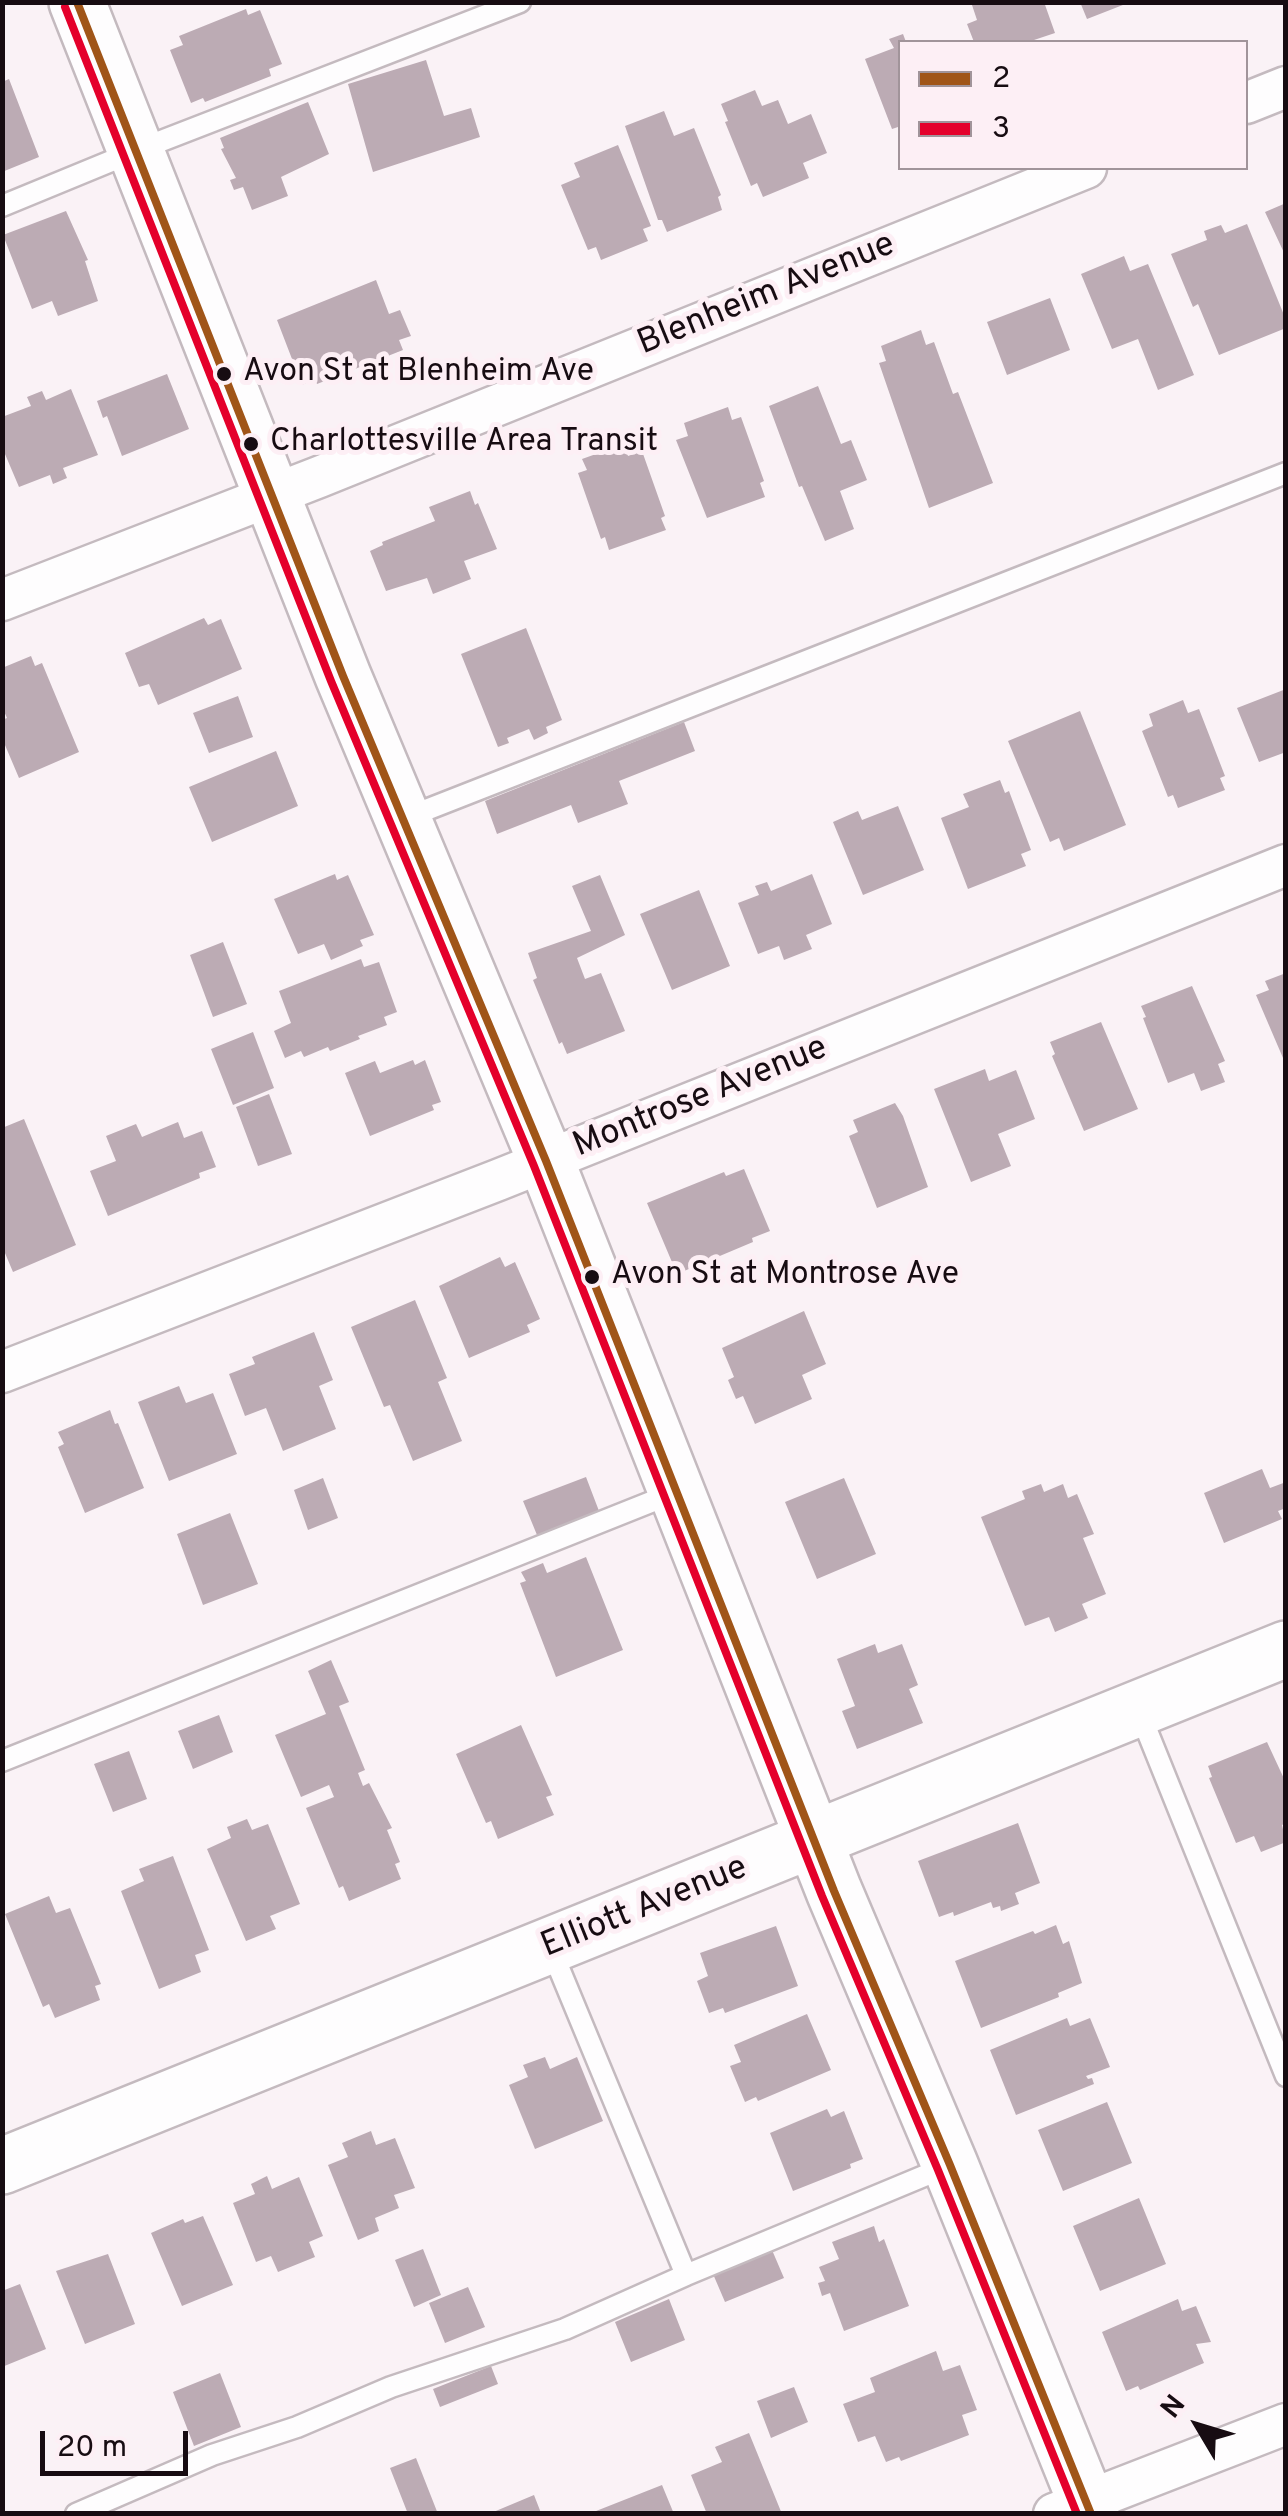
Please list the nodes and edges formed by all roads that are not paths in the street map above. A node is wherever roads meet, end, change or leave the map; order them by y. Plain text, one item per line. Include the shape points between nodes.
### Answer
1 (77, 2) edge
2 (520, 2) edge
3 (1286, 87) edge
4 (1248, 102) edge
5 (138, 150) junction
6 (1081, 170) edge
7 (2, 206) edge
8 (1286, 474) edge
9 (272, 496) junction
10 (2, 600) edge
11 (402, 819) junction
12 (1286, 865) edge
13 (546, 1161) junction
14 (2, 1372) edge
15 (678, 1492) junction
16 (1286, 1649) edge
17 (1138, 1709) junction
18 (2, 1761) edge
19 (816, 1840) junction
20 (550, 1947) junction
21 (1286, 2076) edge
22 (950, 2165) junction
23 (2, 2166) edge
24 (686, 2274) junction
25 (1286, 2424) edge
26 (1077, 2509) edge
27 (76, 2514) edge

1 - 5 main road
2 - 5 lane
3 - 4 street
5 - 7 lane
5 - 9 main road
6 - 9 street, Blenheim Avenue
8 - 11 lane
9 - 10 street, Blenheim Avenue
9 - 11 main road
11 - 13 main road
12 - 13 street, Montrose Avenue
13 - 14 street, Montrose Avenue
13 - 15 main road
15 - 18 lane
15 - 19 main road
16 - 17 main road, Elliott Avenue
17 - 19 main road, Elliott Avenue
17 - 21 lane
19 - 20 main road, Elliott Avenue
19 - 22 main road
20 - 23 main road, Elliott Avenue
20 - 24 lane
22 - 24 lane
22 - 26 main road
24 - 27 lane via 565,2329 390,2386
25 - 26 street

